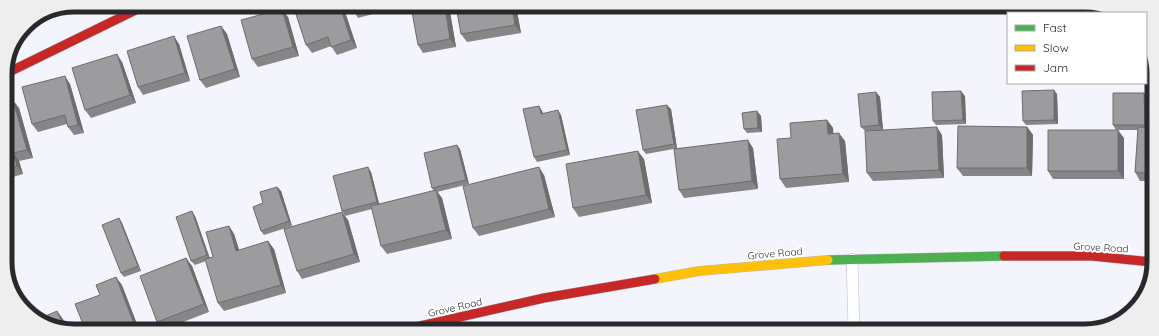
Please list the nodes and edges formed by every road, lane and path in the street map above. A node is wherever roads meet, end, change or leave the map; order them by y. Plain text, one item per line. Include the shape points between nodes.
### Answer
1 (132, 12) edge
2 (12, 71) edge
3 (852, 259) junction
4 (1147, 262) edge
5 (429, 324) edge
6 (854, 324) edge

1 - 2 street
3 - 4 street, Grove Road via 1092,256
3 - 5 street, Grove Road via 699,271 544,298
3 - 6 lane

